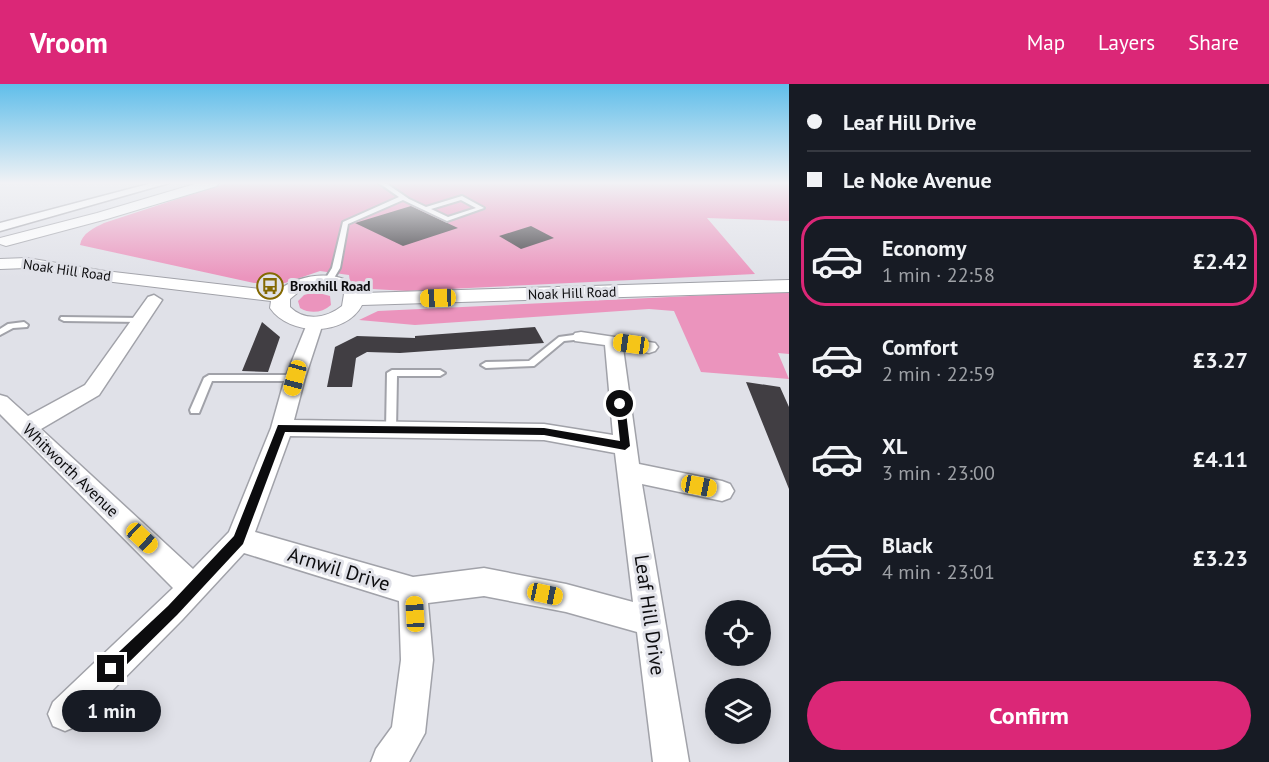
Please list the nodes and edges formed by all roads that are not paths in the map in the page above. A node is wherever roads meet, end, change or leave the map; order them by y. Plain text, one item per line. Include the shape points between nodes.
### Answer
1 (69, 215) edge
2 (107, 215) edge
3 (364, 215) edge
4 (439, 215) edge
5 (460, 215) edge
6 (102, 216) junction
7 (2, 237) edge
8 (23, 249) junction
9 (0, 263) edge
10 (134, 278) junction
11 (328, 281) junction
12 (789, 286) edge
13 (281, 297) junction
14 (355, 299) junction
15 (154, 300) dead end
16 (64, 319) dead end
17 (141, 320) junction
18 (315, 323) junction
19 (24, 326) dead end
20 (0, 332) edge
21 (582, 337) joint
22 (613, 341) junction
23 (649, 347) dead end
24 (486, 365) dead end
25 (440, 373) dead end
26 (295, 378) junction
27 (0, 402) edge
28 (195, 410) dead end
29 (27, 427) junction
30 (282, 428) junction
31 (391, 430) junction
32 (625, 446) junction
33 (629, 472) junction
34 (722, 491) dead end
35 (239, 540) junction
36 (193, 588) junction
37 (413, 591) junction
38 (651, 621) junction
39 (64, 714) dead end
40 (675, 761) edge
41 (389, 762) edge

1 - 7 street
2 - 6 street
3 - 11 lane via 345,223 336,268
4 - 5 lane via 447,219
6 - 7 street
6 - 8 street
7 - 8 street, Noak Hill Road via 20,243
8 - 9 street, Noak Hill Road via 14,258
8 - 10 street, Noak Hill Road via 30,254
9 - 10 street, Noak Hill Road via 27,263
10 - 13 street, Noak Hill Road
11 - 13 street via 295,286
11 - 14 street via 349,288
12 - 14 street, Noak Hill Road
13 - 18 street via 280,308 288,317
14 - 18 street via 347,312
15 - 17 street
16 - 17 lane
17 - 29 street via 92,390
18 - 26 street
19 - 20 lane via 11,326
21 - 22 street
21 - 24 lane via 562,339 531,364
22 - 23 street
22 - 32 street, Leaf Hill Drive
25 - 31 lane via 392,373
26 - 28 lane via 209,378
26 - 30 street
27 - 29 street, Whitworth Avenue
29 - 36 street, Whitworth Avenue
30 - 31 street
30 - 35 street
31 - 32 street via 544,432
32 - 33 street, Leaf Hill Drive
33 - 34 street
33 - 38 street, Leaf Hill Drive
35 - 36 street
35 - 37 street, Arnwil Drive
36 - 39 street
37 - 38 street, Arnwil Drive via 484,582 566,598
37 - 41 street via 417,660 408,733
38 - 40 street, Leaf Hill Drive

